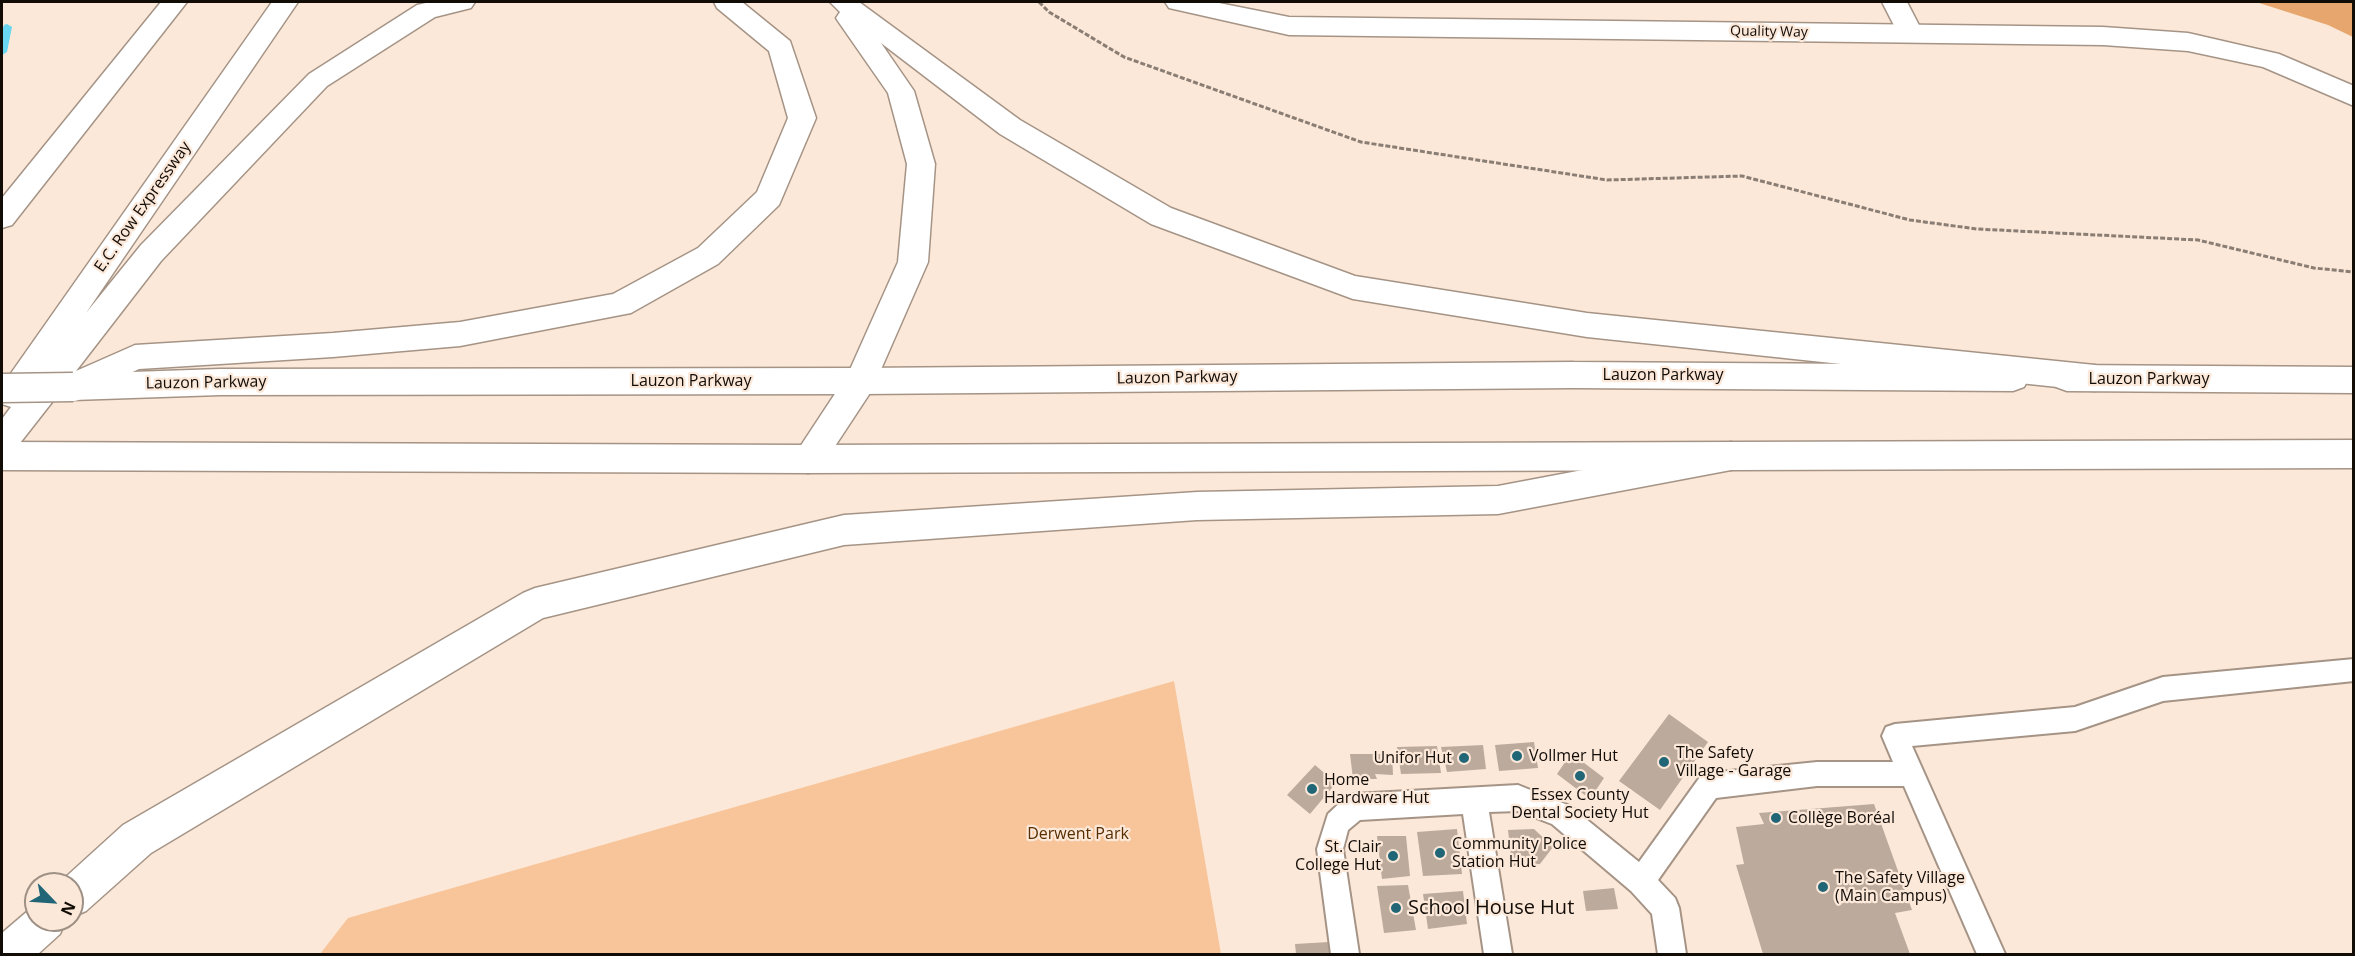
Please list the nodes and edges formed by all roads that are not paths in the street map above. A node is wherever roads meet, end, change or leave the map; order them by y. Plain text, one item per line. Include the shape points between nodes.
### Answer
1 (174, 2) edge
2 (285, 2) edge
3 (462, 2) edge
4 (726, 2) edge
5 (837, 2) edge
6 (843, 2) edge
7 (1178, 2) edge
8 (1895, 2) edge
9 (1910, 33) junction
10 (2354, 97) edge
11 (2, 217) edge
12 (2095, 378) junction
13 (861, 381) junction
14 (2354, 381) edge
15 (73, 387) junction
16 (2, 388) edge
17 (2, 412) edge
18 (2, 442) edge
19 (2354, 454) edge
20 (2, 456) edge
21 (1731, 456) junction
22 (808, 459) junction
23 (2354, 670) edge
24 (1912, 774) junction
25 (1474, 801) junction
26 (1641, 881) junction
27 (84, 886) edge
28 (33, 932) edge
29 (8, 954) edge
30 (1345, 954) edge
31 (1498, 954) edge
32 (1672, 954) edge
33 (1991, 954) edge

1 - 11 main road
2 - 17 main road, E.C. Row Expressway
3 - 18 main road via 426,10 318,80 152,253
4 - 15 main road via 781,47 802,118 769,198 708,256 620,305 460,334 135,357
5 - 13 main road via 901,91 921,164 913,262
6 - 12 main road via 1010,126 1161,216 1353,286 1587,325
7 - 9 main road, Quality Way via 1289,26
8 - 9 main road
9 - 10 main road, Quality Way via 2103,36 2188,42 2270,60
12 - 13 main road, Lauzon Parkway via 1561,375
12 - 14 main road, Lauzon Parkway
13 - 15 main road, Lauzon Parkway via 220,382
13 - 22 main road
15 - 16 main road, Lauzon Parkway, bridge
19 - 21 main road
20 - 22 main road
21 - 22 main road
21 - 27 main road via 1498,500 1197,506 844,530 535,604 137,838
23 - 24 lane via 2163,689 2075,719 1895,736
24 - 26 lane via 1816,774 1709,786
24 - 33 lane
25 - 26 lane via 1518,798 1561,815
25 - 30 lane via 1354,807 1337,823 1330,849
25 - 31 lane
26 - 32 lane via 1665,908
28 - 29 main road

